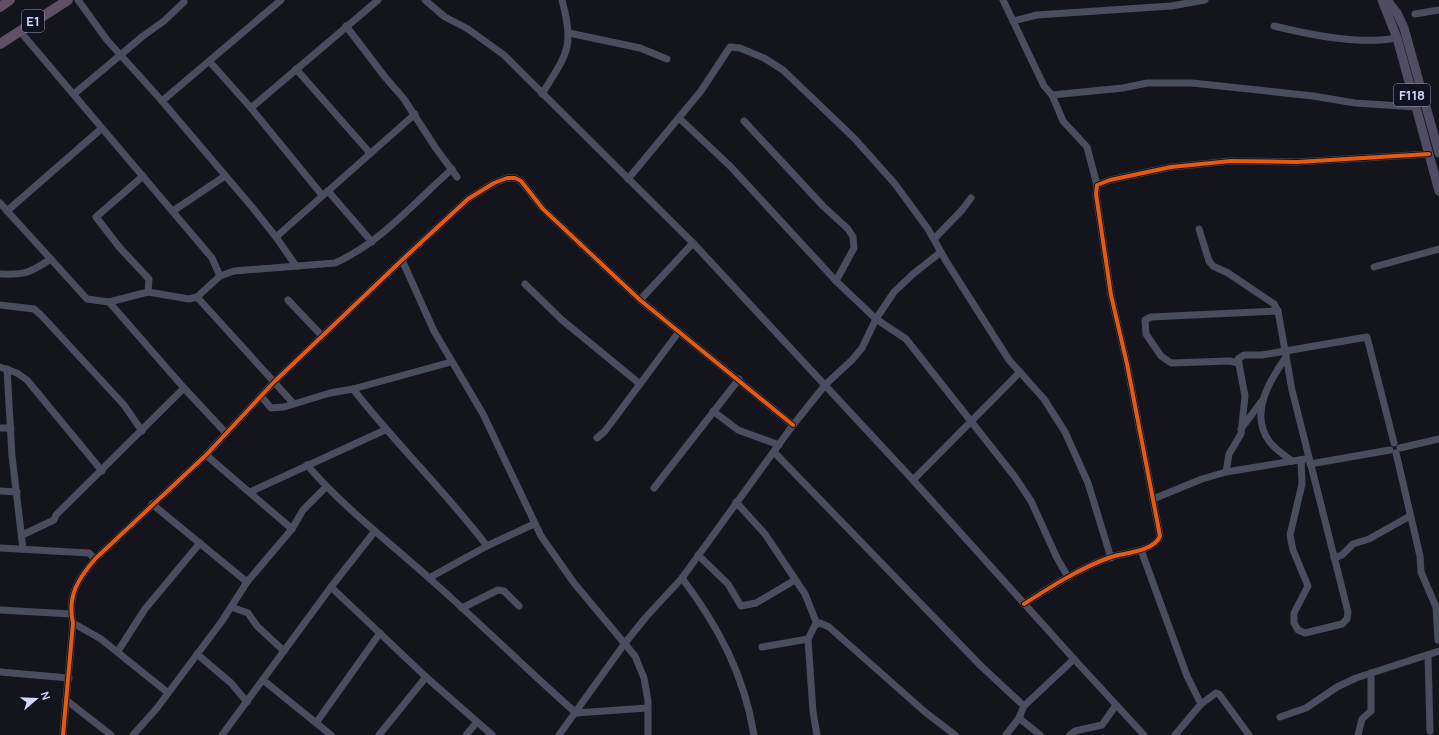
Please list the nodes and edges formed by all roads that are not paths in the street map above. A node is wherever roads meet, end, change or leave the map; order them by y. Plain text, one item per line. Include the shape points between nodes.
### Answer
1 (10, 0) edge
2 (68, 0) edge
3 (78, 0) edge
4 (281, 0) edge
5 (378, 0) edge
6 (425, 0) edge
7 (562, 0) edge
8 (1003, 0) edge
9 (1205, 0) edge
10 (1382, 0) edge
11 (1387, 0) edge
12 (184, 2) dead end
13 (0, 7) edge
14 (1439, 10) edge
15 (1415, 14) dead end
16 (1014, 21) junction
17 (346, 26) junction
18 (1274, 26) dead end
19 (569, 33) junction
20 (24, 36) dead end
21 (1397, 38) junction
22 (0, 44) edge
23 (120, 56) junction
24 (667, 59) dead end
25 (210, 62) junction
26 (296, 69) junction
27 (74, 94) junction
28 (542, 94) junction
29 (1052, 95) junction
30 (162, 101) junction
31 (1416, 107) junction
32 (251, 108) junction
33 (415, 114) junction
34 (680, 118) junction
35 (744, 121) dead end
36 (101, 129) junction
37 (1437, 142) edge
38 (370, 153) junction
39 (1439, 153) edge
40 (1429, 154) junction
41 (452, 169) junction
42 (143, 176) junction
43 (225, 176) junction
44 (457, 177) dead end
45 (628, 180) junction
46 (1097, 185) junction
47 (1439, 191) edge
48 (325, 193) junction
49 (971, 198) dead end
50 (0, 203) edge
51 (7, 211) junction
52 (173, 211) junction
53 (1199, 230) dead end
54 (276, 237) junction
55 (934, 239) junction
56 (372, 242) junction
57 (693, 243) junction
58 (1439, 249) edge
59 (941, 252) junction
60 (51, 259) junction
61 (402, 260) junction
62 (296, 266) junction
63 (1374, 267) dead end
64 (0, 274) edge
65 (220, 276) junction
66 (836, 281) junction
67 (525, 284) dead end
68 (148, 292) junction
69 (197, 297) junction
70 (288, 300) dead end
71 (640, 300) junction
72 (109, 302) junction
73 (0, 305) edge
74 (1278, 311) junction
75 (876, 319) junction
76 (678, 333) junction
77 (322, 336) junction
78 (1286, 353) junction
79 (451, 362) junction
80 (1239, 363) junction
81 (4, 368) edge
82 (1020, 372) junction
83 (739, 379) junction
84 (274, 382) junction
85 (640, 384) junction
86 (826, 384) junction
87 (184, 388) junction
88 (353, 389) junction
89 (261, 396) junction
90 (1264, 397) junction
91 (294, 404) junction
92 (713, 411) junction
93 (970, 421) junction
94 (793, 425) junction
95 (0, 428) edge
96 (11, 428) junction
97 (1241, 429) junction
98 (385, 430) junction
99 (142, 431) junction
100 (225, 432) junction
101 (597, 438) dead end
102 (1439, 439) edge
103 (779, 445) junction
104 (1395, 449) junction
105 (774, 452) junction
106 (206, 455) junction
107 (1301, 460) junction
108 (1292, 461) junction
109 (1310, 461) junction
110 (307, 464) junction
111 (102, 471) junction
112 (1226, 472) junction
113 (912, 480) junction
114 (326, 487) junction
115 (654, 488) dead end
116 (0, 491) edge
117 (17, 492) junction
118 (250, 492) junction
119 (1153, 499) junction
120 (736, 502) junction
121 (152, 504) junction
122 (1410, 516) junction
123 (534, 524) junction
124 (292, 529) junction
125 (375, 531) junction
126 (22, 535) junction
127 (200, 543) junction
128 (487, 546) junction
129 (0, 548) edge
130 (23, 549) junction
131 (1141, 550) junction
132 (698, 555) junction
133 (1111, 558) junction
134 (1334, 558) junction
135 (95, 559) junction
136 (1068, 577) junction
137 (429, 578) junction
138 (682, 578) junction
139 (795, 580) junction
140 (247, 582) junction
141 (331, 587) junction
142 (1024, 604) junction
143 (519, 606) dead end
144 (231, 607) junction
145 (462, 608) junction
146 (0, 610) edge
147 (71, 614) junction
148 (73, 623) junction
149 (817, 624) junction
150 (380, 633) junction
151 (808, 639) junction
152 (1438, 640) edge
153 (626, 643) junction
154 (762, 647) dead end
155 (284, 651) junction
156 (1439, 651) edge
157 (118, 652) junction
158 (197, 654) junction
159 (1428, 655) junction
160 (1074, 659) junction
161 (0, 672) edge
162 (1371, 672) junction
163 (426, 677) junction
164 (69, 678) junction
165 (263, 680) junction
166 (167, 692) junction
167 (66, 700) junction
168 (247, 702) junction
169 (1201, 704) junction
170 (1116, 705) junction
171 (1024, 706) junction
172 (647, 708) junction
173 (576, 713) junction
174 (1280, 717) dead end
175 (1019, 718) junction
176 (316, 722) junction
177 (477, 722) junction
178 (1430, 731) dead end
179 (226, 734) edge
180 (63, 735) edge
181 (111, 735) edge
182 (133, 735) edge
183 (331, 735) edge
184 (379, 735) edge
185 (466, 735) edge
186 (492, 735) edge
187 (559, 735) edge
188 (648, 735) edge
189 (754, 735) edge
190 (817, 735) edge
191 (945, 735) edge
192 (954, 735) edge
193 (1006, 735) edge
194 (1040, 735) edge
195 (1070, 735) edge
196 (1144, 735) edge
197 (1174, 735) edge
198 (1249, 735) edge
199 (1358, 735) edge

1 - 13 highway, E1
2 - 22 highway, E1
3 - 23 street
4 - 25 street
5 - 17 street
6 - 28 street via 445,17 468,29 504,55
7 - 19 street
8 - 16 street
9 - 16 street via 1171,6 1037,15
10 - 21 main road, F118
11 - 37 main road, F118 via 1398,13 1404,28
12 - 23 street
14 - 15 street
16 - 29 street via 1044,86
17 - 26 street
17 - 33 street
18 - 21 street via 1305,34 1386,40
19 - 24 street via 640,48
19 - 28 street via 568,49
20 - 27 street
21 - 31 main road, F118
23 - 27 street
23 - 30 street
25 - 30 street
25 - 32 street
26 - 32 street
26 - 38 street
27 - 36 street
28 - 45 street
29 - 31 street via 1147,83 1192,83 1356,103
29 - 46 street via 1063,121 1088,147
30 - 43 street
31 - 40 main road, F118
32 - 48 street
33 - 38 street
33 - 41 street
34 - 45 street
34 - 55 street via 730,47 740,48 764,58 783,70 855,139 895,184
34 - 66 street via 730,166
35 - 66 street via 853,237 854,248
36 - 42 street
36 - 51 street
37 - 39 main road, F118
38 - 48 street
40 - 46 street via 1297,162 1231,161 1171,168
40 - 47 main road, F118
41 - 44 street
41 - 56 street
42 - 52 street
42 - 68 street via 96,217 149,279
43 - 52 street
43 - 54 street
45 - 57 street
46 - 119 street via 1096,194 1111,295
48 - 54 street
48 - 56 street
49 - 55 street
50 - 51 street
51 - 60 street
52 - 65 street via 212,258
53 - 74 street via 1213,266 1274,304
54 - 62 street
55 - 59 street
56 - 62 street via 335,263
57 - 71 street
57 - 86 street
58 - 63 street
59 - 75 street via 894,292
59 - 82 street via 1009,360
60 - 64 street via 35,270 22,274
60 - 72 street via 87,299
61 - 71 street via 468,199 494,183 515,178 530,190 548,214
61 - 77 street
61 - 79 street
62 - 65 street via 234,271
65 - 69 street
66 - 75 street
67 - 85 street via 562,320
68 - 69 street via 189,300
68 - 72 street
69 - 84 street
70 - 77 street
71 - 76 street
72 - 87 street
73 - 99 street via 34,309 41,315 124,405
74 - 78 street
74 - 80 street via 1151,317 1145,320 1146,334 1161,356 1171,363
75 - 86 street via 862,348
75 - 93 street via 906,339
76 - 83 street
76 - 85 street
77 - 84 street
78 - 80 street via 1244,355 1238,359
78 - 90 street
78 - 104 street via 1367,337
78 - 109 street via 1292,390
79 - 88 street
79 - 123 street via 483,414
80 - 97 street via 1245,396
81 - 96 street
81 - 111 street via 26,380
82 - 93 street
82 - 133 street via 1044,399 1074,450 1088,484
83 - 92 street
83 - 94 street
84 - 89 street
84 - 91 street
85 - 101 street via 605,432
86 - 94 street
86 - 113 street
87 - 99 street
87 - 100 street
88 - 91 street
88 - 98 street
89 - 91 street via 271,408
89 - 100 street
90 - 97 street
90 - 108 street via 1261,420 1268,439
92 - 103 street via 738,430
92 - 115 street
93 - 113 street
93 - 136 street via 1031,502
94 - 103 street
95 - 96 street
96 - 117 street
97 - 112 street via 1240,438 1227,460
98 - 110 street
98 - 128 street via 437,486
99 - 111 street
100 - 106 street
102 - 104 street
103 - 105 street
104 - 109 street
104 - 122 street
105 - 120 street
105 - 171 street via 981,666
106 - 118 street
106 - 121 street
107 - 108 street
107 - 109 street
107 - 134 street via 1302,484 1290,535 1293,550 1308,586 1294,613 1294,623 1298,630 1305,633 1342,624 1347,619 1348,612
108 - 112 street
109 - 134 street
110 - 114 street
110 - 118 street
111 - 126 street via 56,515 54,520
112 - 119 street
113 - 142 street
114 - 124 street via 303,510
114 - 125 street
116 - 117 street
117 - 126 street
118 - 124 street
119 - 131 street via 1160,536 1156,542
120 - 132 street
120 - 139 street via 761,527
121 - 127 street
121 - 135 street
122 - 134 street via 1369,539 1353,544 1342,555
122 - 152 street via 1420,556 1421,572 1436,608
123 - 128 street
123 - 153 street via 574,583
124 - 140 street
125 - 137 street
125 - 141 street
126 - 130 street
127 - 140 street
127 - 157 street via 145,609
128 - 137 street
129 - 130 street
130 - 135 street via 89,553
131 - 133 street
131 - 169 street via 1185,669
132 - 138 street
132 - 139 street via 724,580 741,606 756,603
133 - 136 street
135 - 147 street via 74,588
136 - 142 street
137 - 145 street
138 - 153 street
138 - 189 street via 705,609 733,661 742,684
139 - 149 street via 805,594
140 - 144 street
141 - 150 street
141 - 155 street
142 - 160 street
143 - 145 street via 504,591 498,590
144 - 155 street via 248,613 257,626
144 - 158 street
145 - 173 street
146 - 147 street
147 - 148 street
148 - 157 street
148 - 164 street
149 - 151 street
149 - 192 street via 823,623 829,627
150 - 163 street
150 - 176 street
151 - 154 street
151 - 190 street
153 - 172 street via 635,656 644,678
153 - 173 street
155 - 165 street
156 - 159 street
157 - 166 street
158 - 166 street
158 - 168 street via 231,683
159 - 162 street
159 - 178 street
160 - 170 street
160 - 171 street
161 - 164 street
162 - 174 street via 1337,687 1306,708
162 - 199 street via 1371,711 1362,719
163 - 177 street
163 - 184 street
164 - 167 street
165 - 168 street
165 - 176 street
166 - 182 street
167 - 180 street
167 - 181 street
168 - 179 street
169 - 197 street
169 - 198 street via 1214,693 1219,694
170 - 195 street via 1102,725 1074,731
170 - 196 street
171 - 175 street
172 - 173 street
172 - 188 street
173 - 187 street
175 - 193 street
175 - 194 street
176 - 183 street
177 - 185 street
177 - 186 street
191 - 192 street

